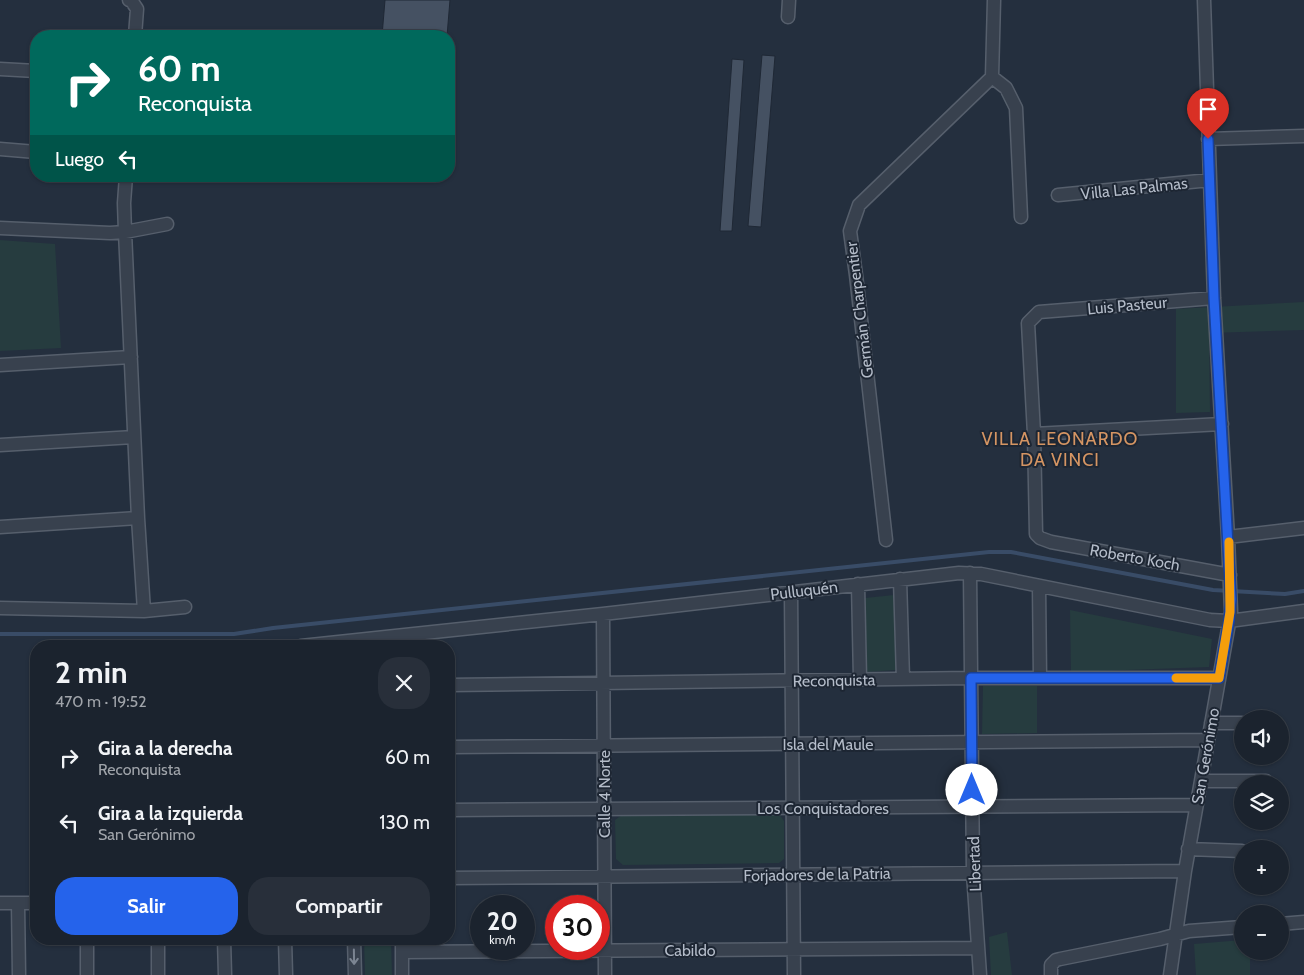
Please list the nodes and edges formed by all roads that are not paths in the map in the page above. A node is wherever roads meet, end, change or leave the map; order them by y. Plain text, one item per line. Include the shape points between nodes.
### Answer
1 (129, 0) edge
2 (789, 0) edge
3 (994, 0) edge
4 (1204, 0) edge
5 (788, 16) dead end
6 (135, 30) edge
7 (0, 69) edge
8 (30, 71) edge
9 (992, 77) junction
10 (1304, 136) edge
11 (1208, 139) junction
12 (0, 150) edge
13 (30, 152) edge
14 (1210, 180) junction
15 (126, 182) edge
16 (1058, 195) dead end
17 (1021, 217) dead end
18 (167, 224) dead end
19 (0, 228) edge
20 (125, 232) junction
21 (1214, 298) junction
22 (131, 357) junction
23 (0, 365) edge
24 (1222, 424) junction
25 (1034, 434) junction
26 (134, 437) junction
27 (0, 445) edge
28 (138, 518) junction
29 (0, 527) edge
30 (1304, 528) edge
31 (1228, 537) junction
32 (886, 540) dead end
33 (970, 573) junction
34 (1230, 578) junction
35 (900, 579) junction
36 (858, 584) junction
37 (1038, 586) junction
38 (791, 592) junction
39 (185, 607) dead end
40 (0, 608) edge
41 (1304, 610) edge
42 (144, 611) junction
43 (603, 614) junction
44 (1229, 621) junction
45 (407, 640) edge
46 (971, 678) junction
47 (1040, 678) junction
48 (1219, 678) junction
49 (860, 679) junction
50 (903, 679) junction
51 (792, 680) junction
52 (604, 683) junction
53 (455, 685) edge
54 (1234, 723) edge
55 (1211, 724) junction
56 (1208, 740) junction
57 (972, 742) junction
58 (792, 744) junction
59 (604, 746) junction
60 (455, 747) edge
61 (1201, 781) junction
62 (1234, 781) edge
63 (1196, 805) junction
64 (973, 806) junction
65 (793, 808) junction
66 (604, 809) junction
67 (455, 810) edge
68 (1188, 850) junction
69 (1234, 851) edge
70 (1185, 871) junction
71 (973, 873) junction
72 (794, 875) junction
73 (605, 876) junction
74 (455, 878) edge
75 (605, 895) edge
76 (0, 903) edge
77 (18, 903) junction
78 (30, 903) edge
79 (1304, 922) edge
80 (1289, 923) edge
81 (1234, 928) edge
82 (1176, 935) junction
83 (87, 945) edge
84 (158, 945) edge
85 (224, 945) edge
86 (286, 945) edge
87 (354, 945) edge
88 (402, 945) edge
89 (978, 948) junction
90 (794, 949) junction
91 (610, 950) edge
92 (545, 951) edge
93 (402, 952) junction
94 (605, 960) edge
95 (1052, 969) edge
96 (19, 975) edge
97 (87, 975) edge
98 (158, 975) edge
99 (225, 975) edge
100 (286, 975) edge
101 (355, 975) edge
102 (402, 975) edge
103 (605, 975) edge
104 (794, 975) edge
105 (980, 975) edge
106 (1170, 975) edge

1 - 6 street via 137,10
2 - 5 street
3 - 9 street
4 - 11 street, San Gerónimo
7 - 8 street
9 - 17 street via 1006,88 1016,108
9 - 32 street, Germán Charpentier via 859,205 850,231
10 - 11 street
11 - 14 street, San Gerónimo
12 - 13 street
14 - 16 street, Villa Las Palmas
14 - 21 street, San Gerónimo
15 - 20 street
18 - 20 street
19 - 20 street
20 - 22 street
21 - 24 street, San Gerónimo
21 - 25 street, Luis Pasteur via 1039,312 1028,323
22 - 23 street
22 - 26 street
24 - 25 street
24 - 31 street, San Gerónimo
25 - 34 street, Roberto Koch via 1036,534 1040,538
26 - 27 street
26 - 28 street
28 - 29 street
28 - 42 street
30 - 31 street
31 - 34 street, San Gerónimo
33 - 35 street, Pulluquén
33 - 37 street, Pulluquén
33 - 46 street, Libertad
34 - 44 street, San Gerónimo
35 - 36 street, Pulluquén
35 - 50 street
36 - 38 street, Pulluquén
36 - 49 street
37 - 44 street, Pulluquén
37 - 47 street
38 - 43 street, Pulluquén
38 - 51 street
39 - 42 street
40 - 42 street
41 - 44 street, Pulluquén
43 - 45 street, Pulluquén
43 - 52 street, Calle 4 Norte
44 - 48 street, San Gerónimo
46 - 47 street, Reconquista
46 - 50 street, Reconquista
46 - 57 street, Libertad
47 - 48 street, Reconquista
48 - 55 street, San Gerónimo
49 - 50 street, Reconquista
49 - 51 street, Reconquista
51 - 52 street, Reconquista
51 - 58 street
52 - 53 street, Reconquista
52 - 59 street, Calle 4 Norte
54 - 55 street
55 - 56 street, San Gerónimo
56 - 57 street, Isla del Maule
56 - 61 street, San Gerónimo
57 - 58 street, Isla del Maule
57 - 64 street, Libertad
58 - 59 street, Isla del Maule
58 - 65 street
59 - 60 street, Isla del Maule
59 - 66 street, Calle 4 Norte
61 - 62 street
61 - 63 street, San Gerónimo
63 - 64 street, Los Conquistadores
63 - 68 street, San Gerónimo
64 - 65 street, Los Conquistadores
64 - 71 street, Libertad
65 - 66 street, Los Conquistadores
65 - 72 street
66 - 67 street, Los Conquistadores
66 - 73 street, Calle 4 Norte
68 - 69 street
68 - 70 street, San Gerónimo
70 - 71 street, Forjadores de la Patria
70 - 82 street, San Gerónimo
71 - 72 street, Forjadores de la Patria
71 - 89 street, Libertad
72 - 73 street, Forjadores de la Patria
72 - 90 street
73 - 74 street, Forjadores de la Patria
73 - 75 street, Calle 4 Norte
76 - 77 street
77 - 78 street
77 - 96 street
79 - 80 street
81 - 82 street
82 - 95 street via 1060,959
82 - 106 street, San Gerónimo
83 - 97 street
84 - 98 street
85 - 99 street
86 - 100 street
87 -> 101 street
88 - 93 street
89 - 90 street, Cabildo
89 - 105 street, Libertad
90 - 91 street, Cabildo
90 - 104 street
92 - 93 street, Cabildo
93 - 102 street
94 - 103 street, Calle 4 Norte

